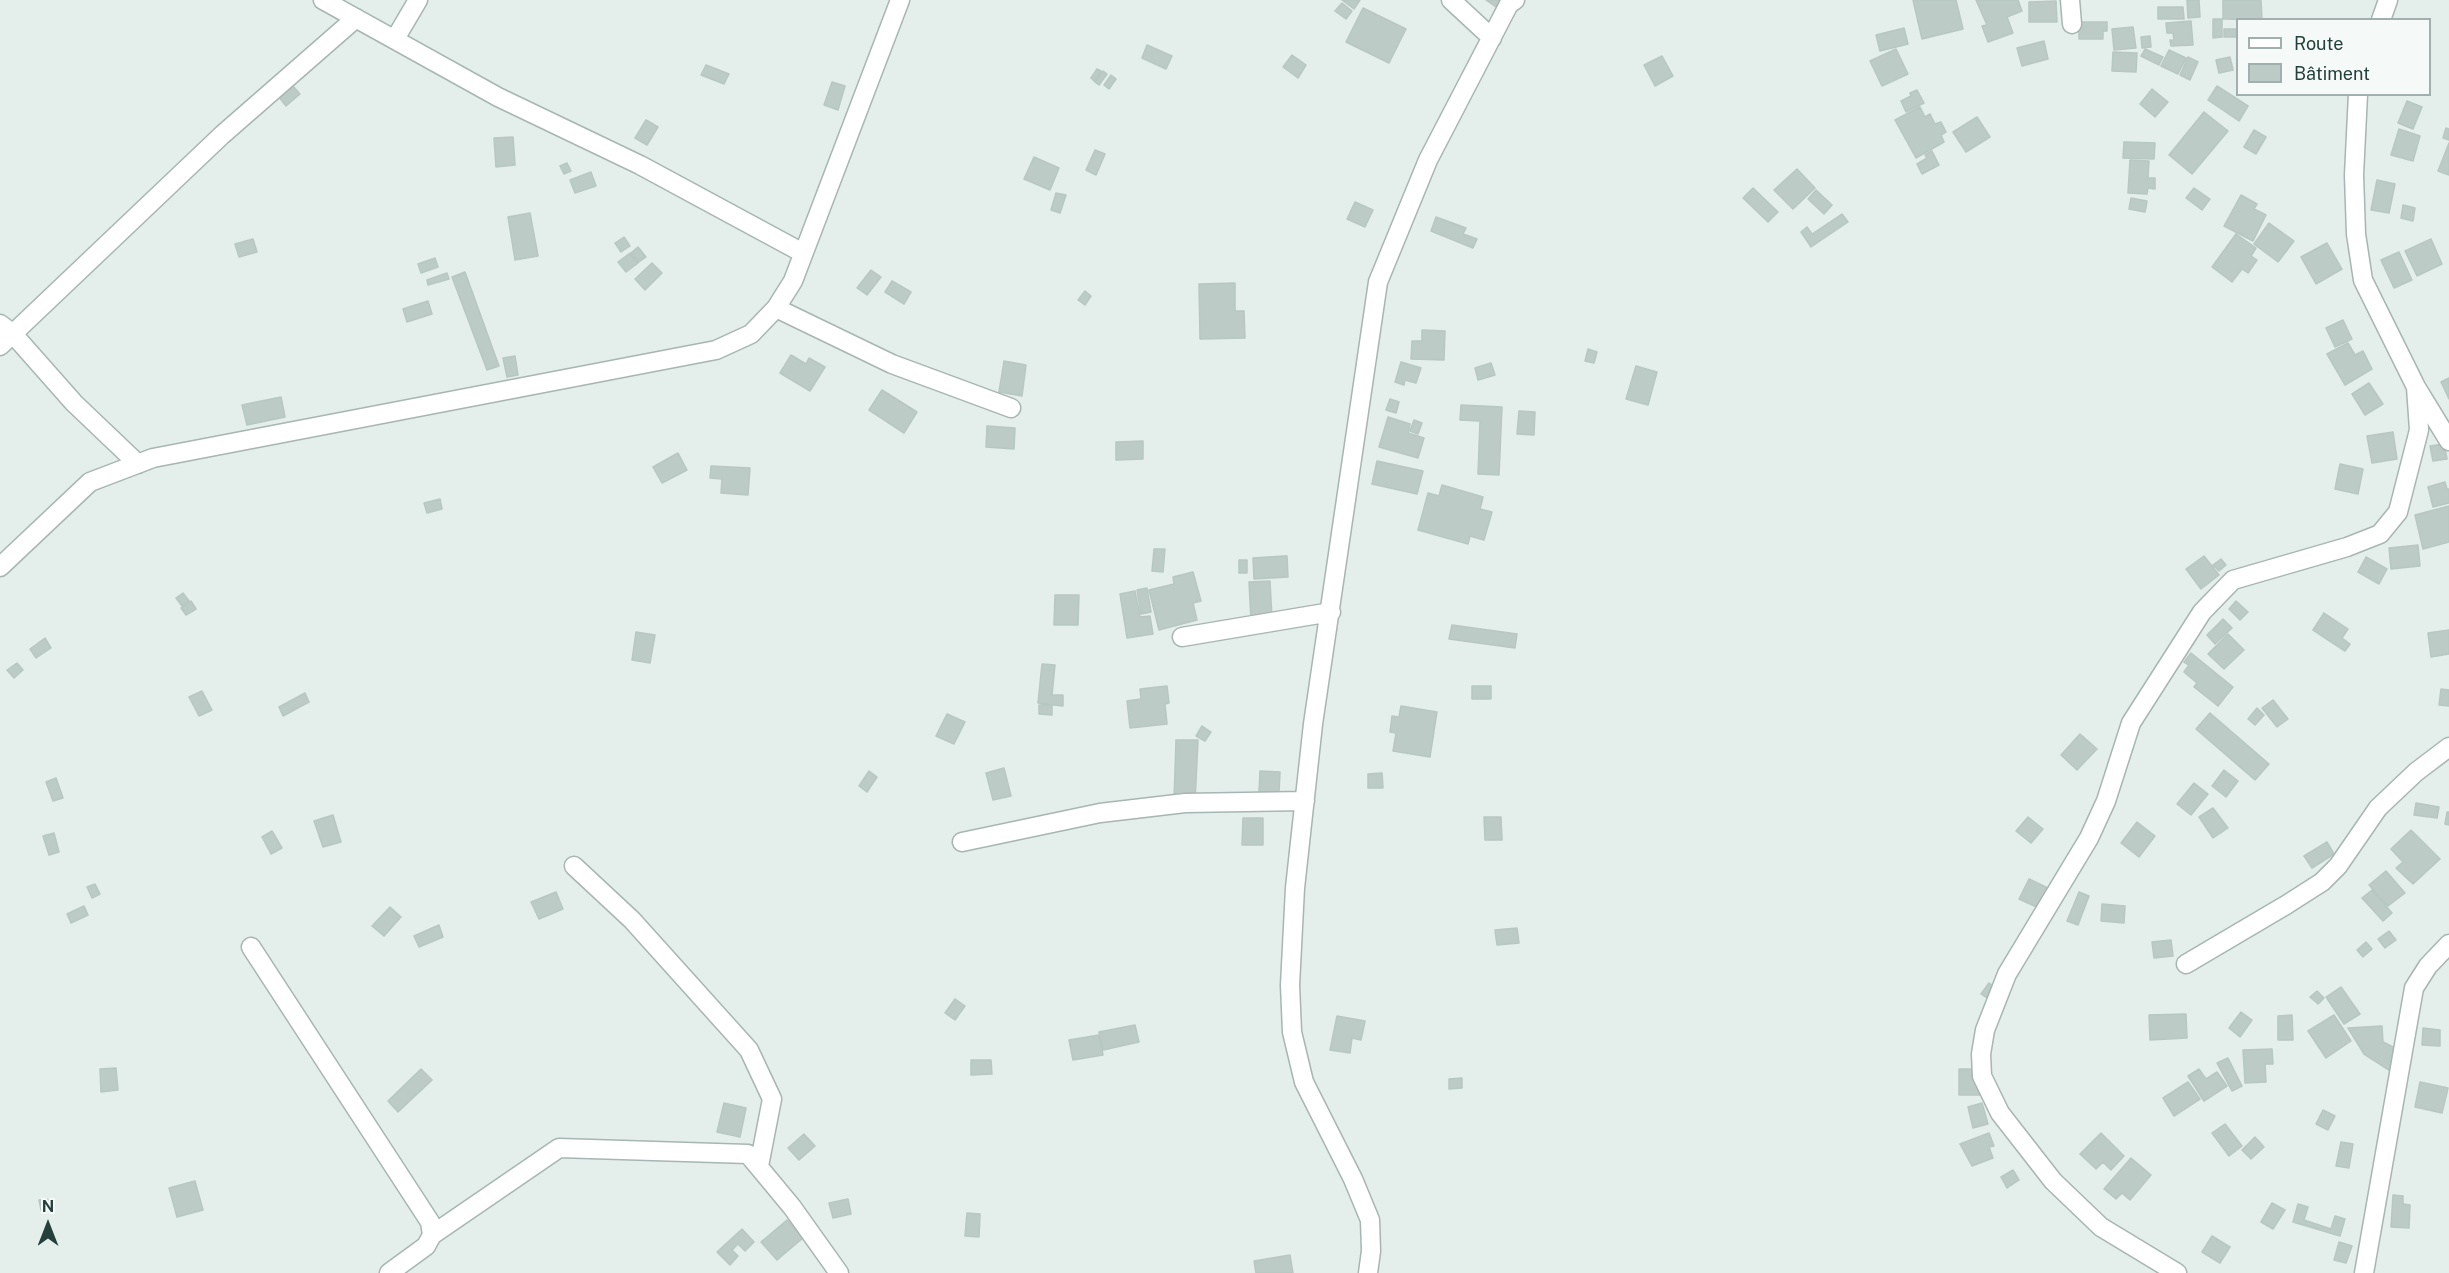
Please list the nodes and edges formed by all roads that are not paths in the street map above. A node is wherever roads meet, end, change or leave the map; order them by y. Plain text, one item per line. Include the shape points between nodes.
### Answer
1 (323, 0) edge
2 (418, 0) edge
3 (900, 0) edge
4 (1451, 0) edge
5 (1515, 0) edge
6 (2070, 0) edge
7 (2388, 0) edge
8 (356, 18) junction
9 (2382, 18) edge
10 (2072, 24) dead end
11 (1492, 38) junction
12 (395, 39) junction
13 (2358, 96) edge
14 (803, 254) junction
15 (776, 308) junction
16 (4, 335) edge
17 (2416, 387) junction
18 (1011, 408) dead end
19 (2449, 441) edge
20 (138, 464) junction
21 (0, 567) edge
22 (1331, 612) junction
23 (1182, 637) dead end
24 (2449, 747) edge
25 (1305, 801) junction
26 (962, 842) dead end
27 (574, 866) dead end
28 (2449, 944) edge
29 (250, 947) dead end
30 (2186, 964) dead end
31 (759, 1166) junction
32 (432, 1235) junction
33 (389, 1273) edge
34 (839, 1273) edge
35 (1368, 1273) edge
36 (2177, 1273) edge
37 (2364, 1273) edge

1 - 8 street
2 - 12 street
3 - 14 street
4 - 11 street
5 - 11 street via 1509,4
6 - 10 street
7 - 9 street
8 - 12 street
8 - 16 street
11 - 22 street via 1428,160 1378,282
12 - 14 street via 498,97 640,165
13 - 17 street via 2354,175 2356,234 2363,280
14 - 15 street via 793,281
15 - 18 street via 892,364
15 - 20 street via 751,334 716,350 216,444
16 - 20 street
17 - 19 street
17 - 36 street via 2419,430 2398,512 2380,534 2233,580 2202,612 2131,723 2090,838 2007,974 1984,1030 1982,1076 2000,1113 2053,1181 2101,1227
20 - 21 street via 90,482
22 - 23 street
22 - 25 street
24 - 30 street via 2378,808 2338,866 2322,882
25 - 26 street via 1185,803 1100,813
25 - 35 street via 1295,888 1292,1032 1304,1082 1370,1221
27 - 31 street via 632,920 749,1050 772,1099
28 - 37 street via 2414,988
29 - 32 street via 430,1222
31 - 32 street via 748,1154 559,1148
31 - 34 street
32 - 33 street via 426,1246

